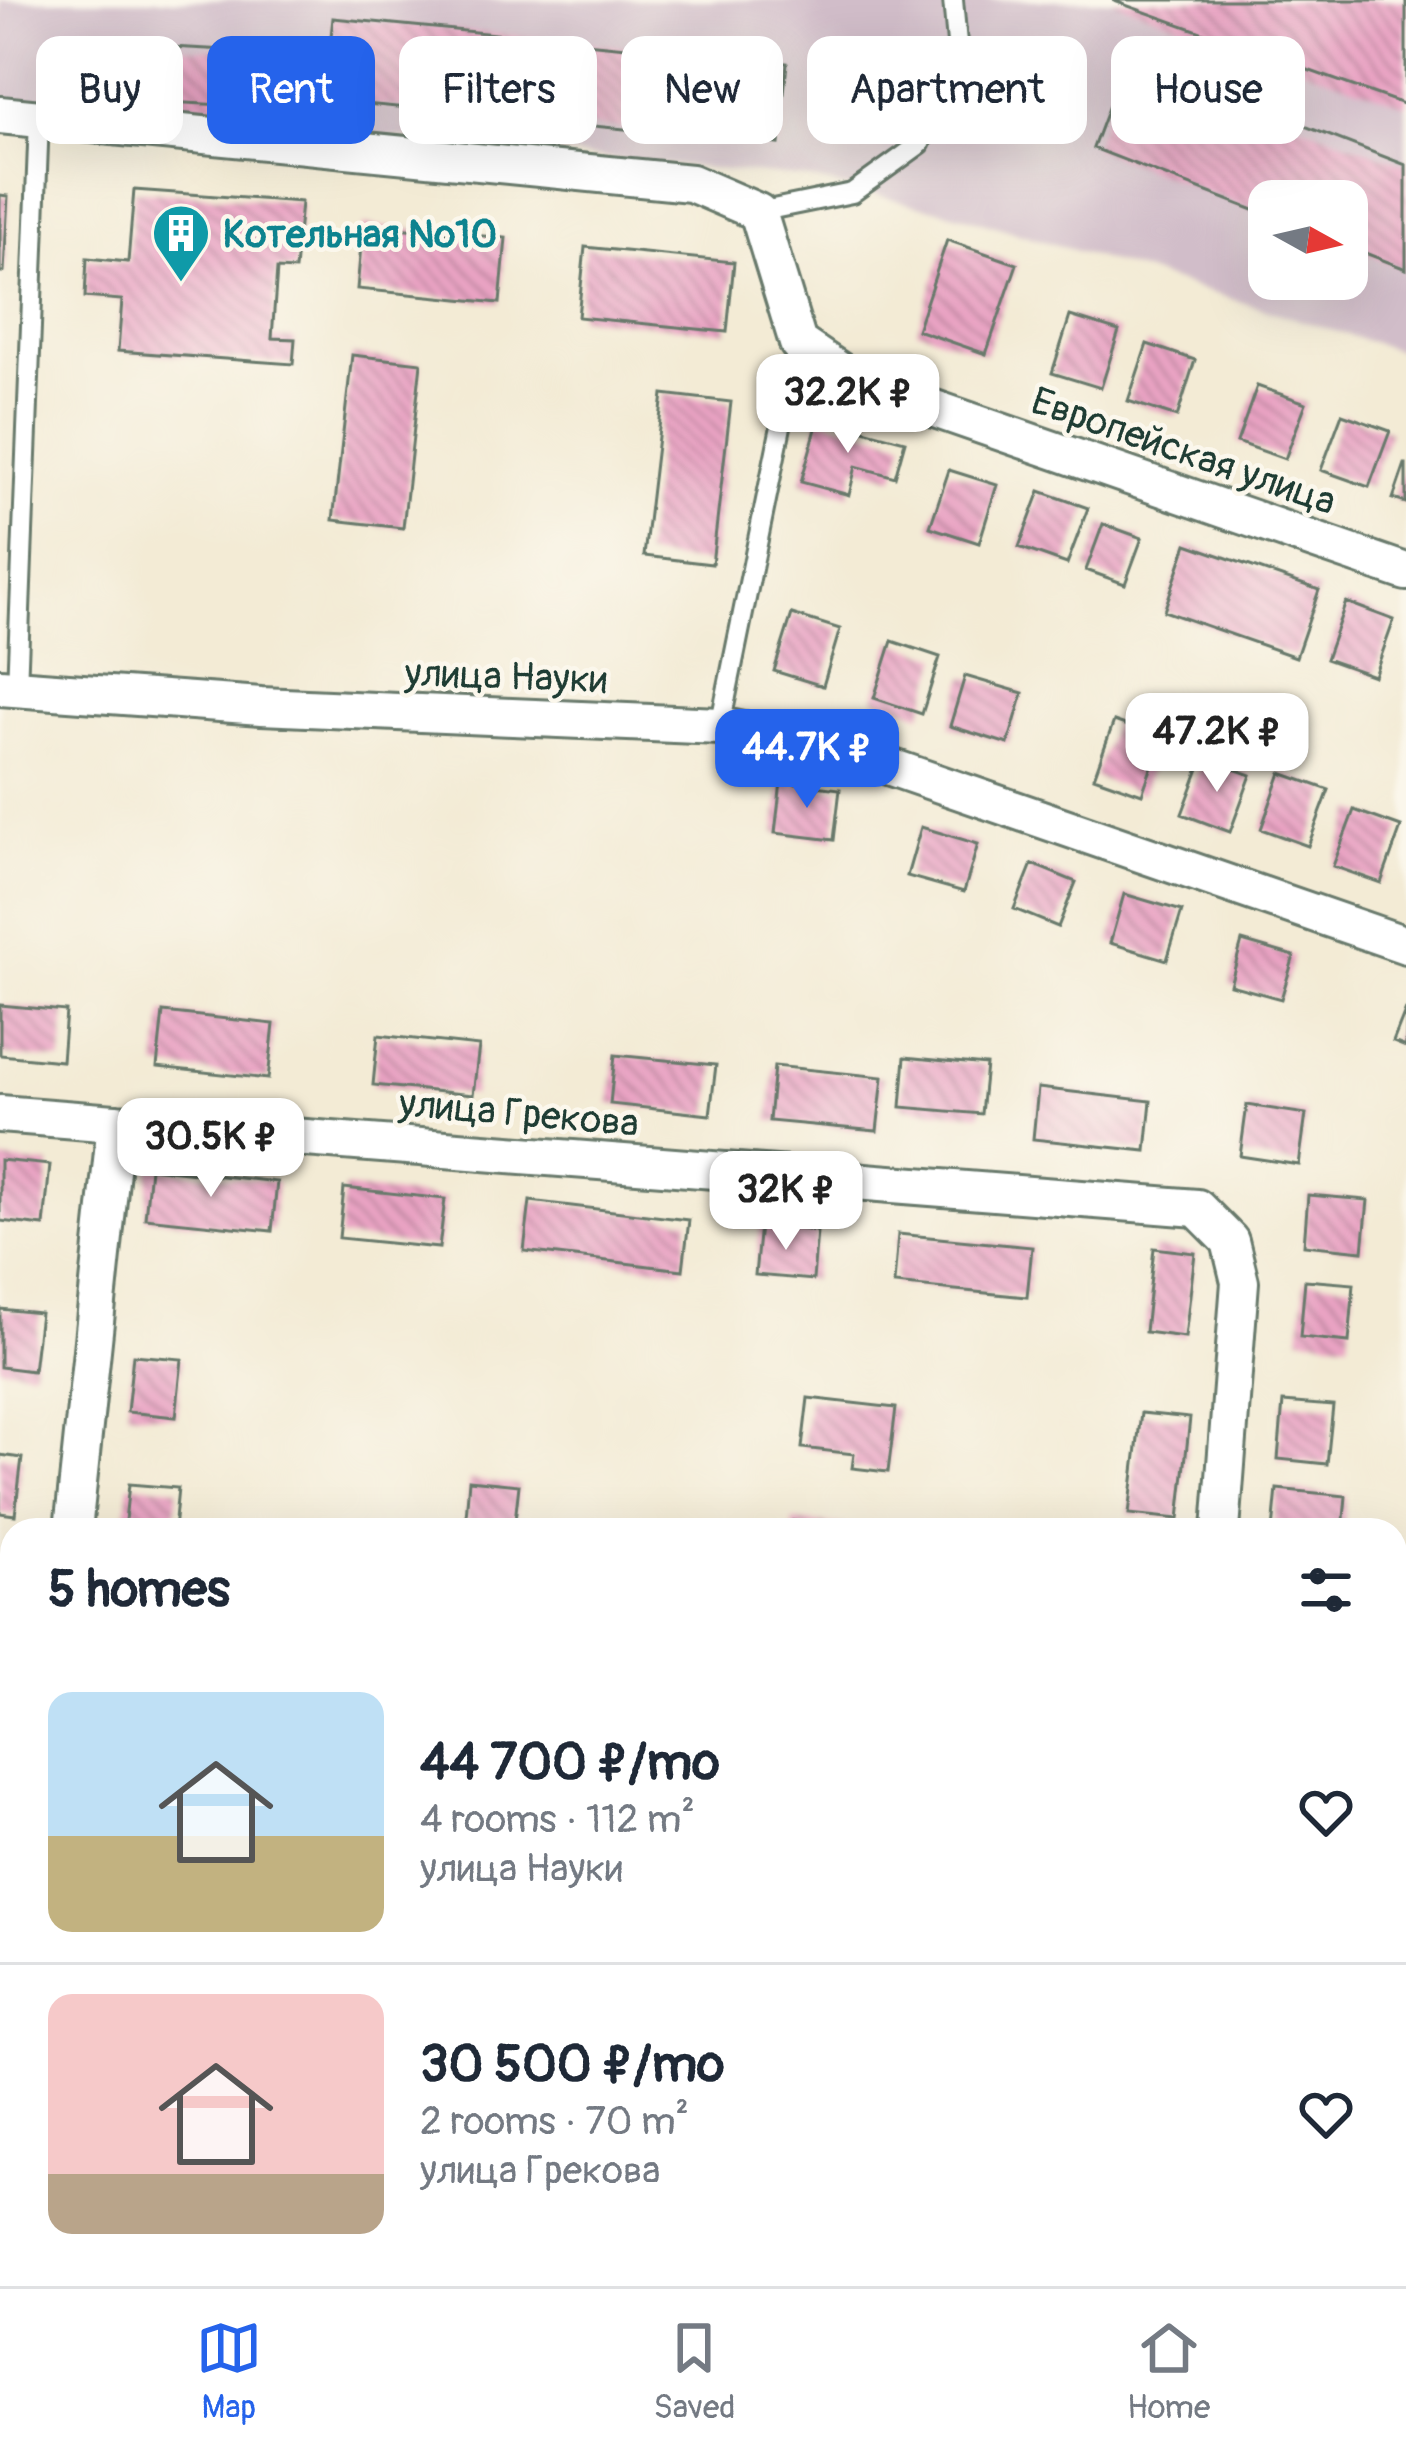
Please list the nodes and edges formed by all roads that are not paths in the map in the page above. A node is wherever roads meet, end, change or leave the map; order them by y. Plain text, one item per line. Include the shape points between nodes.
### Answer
1 (953, 0) edge
2 (0, 115) edge
3 (36, 119) edge
4 (183, 133) edge
5 (38, 144) edge
6 (758, 212) junction
7 (798, 343) junction
8 (1406, 572) edge
9 (8, 687) edge
10 (720, 726) junction
11 (1406, 945) edge
12 (0, 1114) edge
13 (116, 1123) junction
14 (75, 1518) edge
15 (1222, 1518) edge

1 - 6 lane via 958,54 920,144 852,194
2 - 3 street
4 - 6 street via 691,183
5 - 9 lane
6 - 7 street
7 - 8 street, Европейская улица via 854,381
7 - 10 lane
9 - 10 street, улица Науки
10 - 11 street, улица Науки via 854,754
12 - 13 street, улица Грекова
13 - 14 street
13 - 15 street, улица Грекова via 1197,1208 1230,1240 1240,1282

